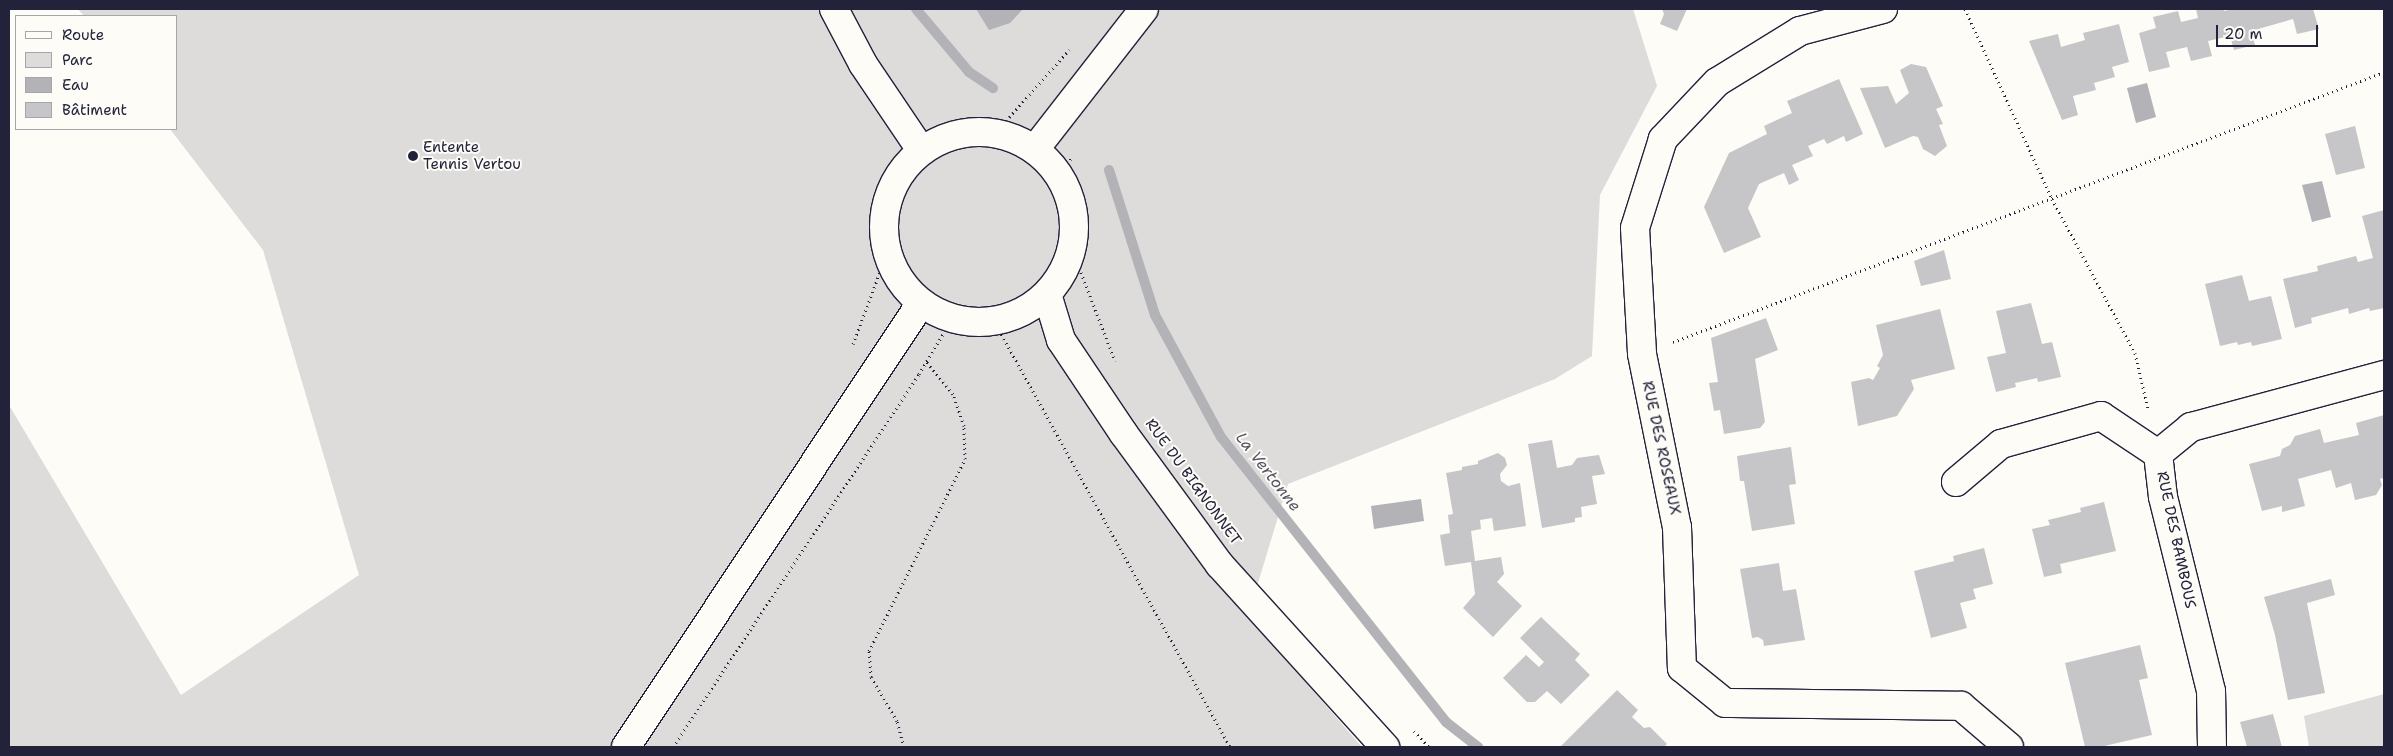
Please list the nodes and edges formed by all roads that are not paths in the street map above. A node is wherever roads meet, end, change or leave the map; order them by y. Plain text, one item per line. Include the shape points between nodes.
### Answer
1 (834, 9) edge
2 (1144, 9) edge
3 (1883, 9) edge
4 (1035, 149) junction
5 (921, 150) junction
6 (1047, 294) junction
7 (921, 303) junction
8 (2384, 375) edge
9 (2158, 454) junction
10 (1956, 482) dead end
11 (626, 747) edge
12 (1385, 747) edge
13 (2009, 747) edge
14 (2212, 747) edge

1 - 5 street via 863,64
2 - 4 street
3 - 13 street, RUE DES ROSEAUX via 1800,31 1717,82 1663,139 1635,228 1642,354 1677,527 1682,668 1725,703 1961,706
4 - 5 street via 996,132 970,132 944,138
4 - 6 street via 1060,176 1071,200 1075,224 1072,249 1063,273
5 - 7 street via 892,186 884,230 887,253 900,281
6 - 7 street via 1020,313 980,323 952,319
6 - 12 street, RUE DU BIGNONNET via 1061,340 1124,434 1220,565
7 - 11 street
8 - 9 street, RUE DES BAMBOUS via 2190,427
9 - 10 street via 2101,416 2001,444
9 - 14 street, RUE DES BAMBOUS via 2163,497 2211,691

